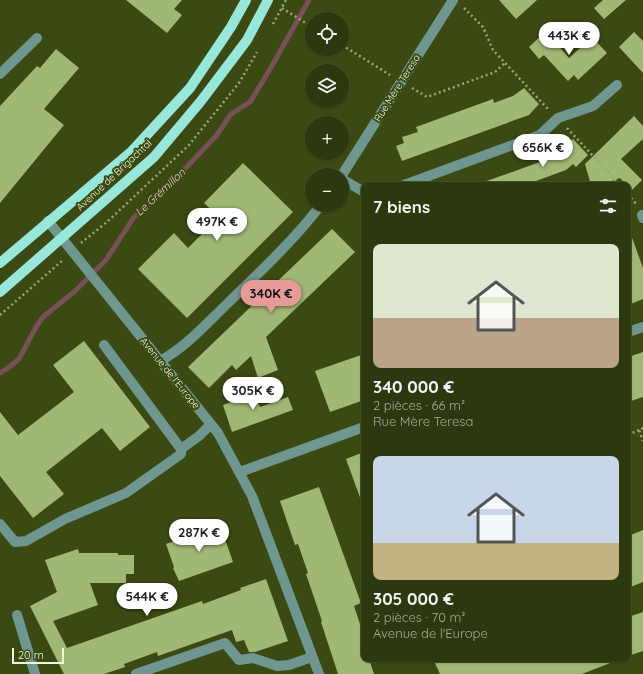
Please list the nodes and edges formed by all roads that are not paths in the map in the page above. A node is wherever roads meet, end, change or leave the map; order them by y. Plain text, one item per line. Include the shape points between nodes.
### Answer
1 (246, 0) edge
2 (268, 0) edge
3 (458, 3) edge
4 (37, 38) dead end
5 (0, 74) edge
6 (617, 85) dead end
7 (347, 168) edge
8 (412, 182) edge
9 (349, 183) edge
10 (361, 190) edge
11 (315, 212) edge
12 (48, 221) junction
13 (62, 238) junction
14 (0, 263) edge
15 (0, 292) edge
16 (643, 327) edge
17 (631, 331) edge
18 (104, 345) dead end
19 (160, 361) junction
20 (212, 424) junction
21 (361, 428) edge
22 (181, 449) junction
23 (240, 472) junction
24 (0, 524) edge
25 (17, 615) dead end
26 (312, 657) junction
27 (35, 674) edge
28 (136, 674) edge
29 (319, 674) edge

1 - 12 main road, Avenue de Brigachtal via 190,88 132,151
2 - 13 main road, Avenue de Brigachtal via 247,40 197,107 154,156
3 - 7 street, Rue Mère Teresa
4 - 5 street
6 - 8 street via 593,106 558,118 540,136
9 - 10 street
11 - 19 street via 302,229 180,349
12 - 13 street, Avenue de l'Europe
12 - 14 main road, Avenue de Brigachtal
13 - 15 main road, Avenue de Brigachtal
13 - 19 street, Avenue de l'Europe
16 - 17 street
18 - 22 street
19 - 20 street, Avenue de l'Europe
20 - 22 street
20 - 23 street, Avenue de l'Europe
21 - 23 street
22 - 24 street via 181,454 126,493 65,519 26,542 15,542
23 - 26 street, Avenue de l'Europe via 252,496
25 - 27 street
26 - 28 street via 278,666 253,658 239,660 225,643
26 - 29 street, Avenue de l'Europe

